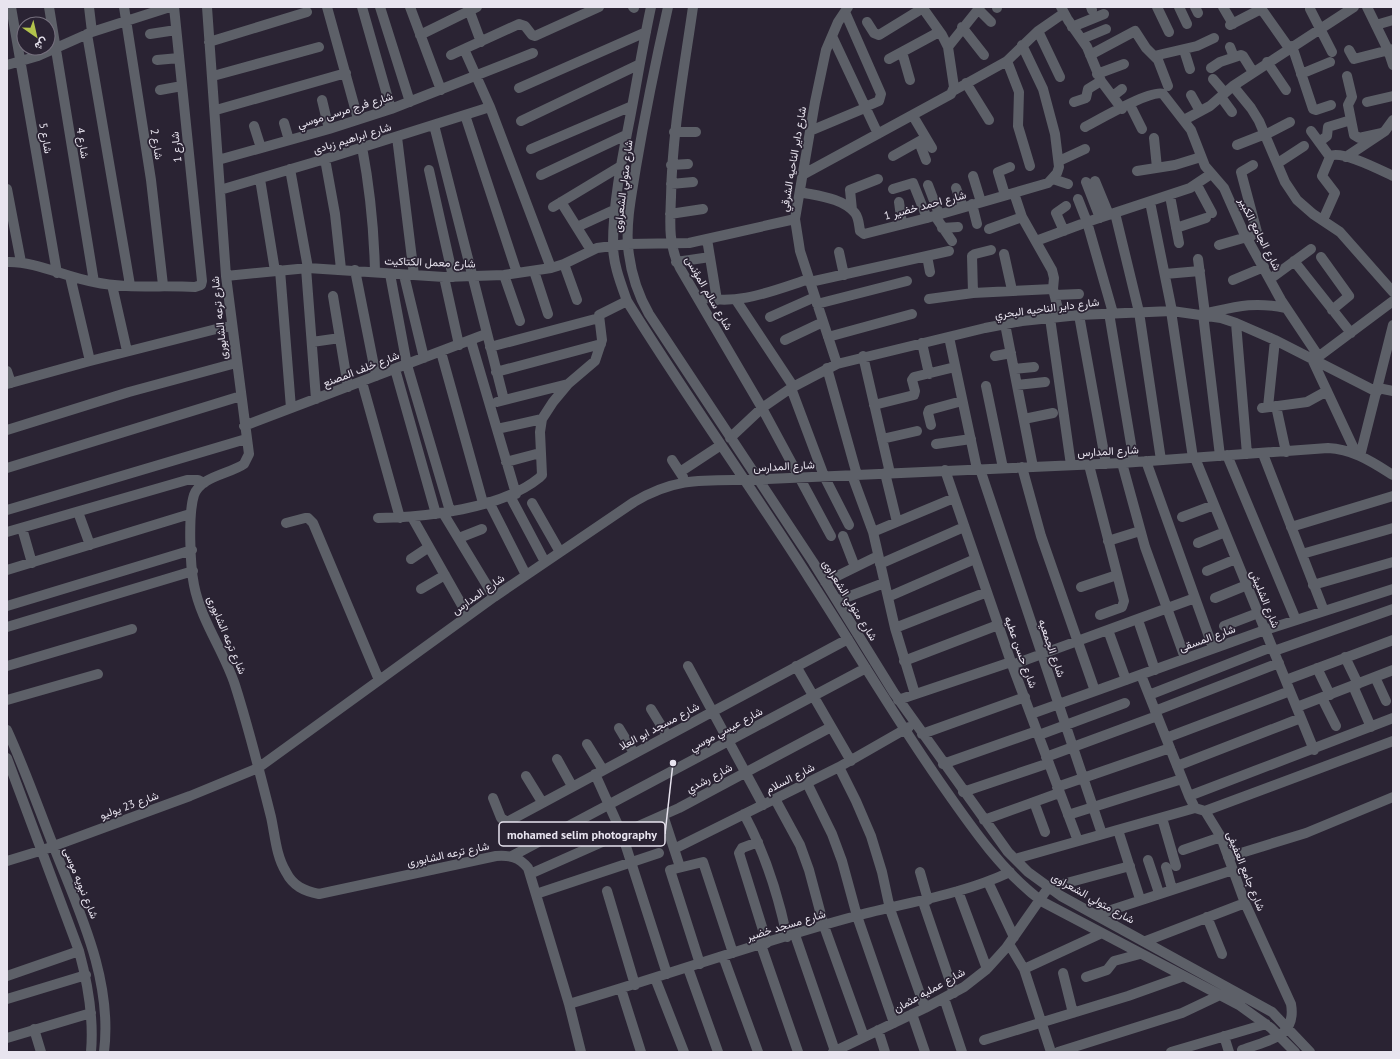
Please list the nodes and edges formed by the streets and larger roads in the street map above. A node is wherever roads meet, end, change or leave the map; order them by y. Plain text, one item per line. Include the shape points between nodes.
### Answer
1 (11, 7) edge
2 (89, 7) edge
3 (124, 7) edge
4 (170, 7) edge
5 (174, 7) edge
6 (207, 7) edge
7 (327, 7) edge
8 (362, 7) edge
9 (380, 7) edge
10 (410, 7) edge
11 (599, 7) edge
12 (651, 7) edge
13 (668, 7) edge
14 (693, 7) edge
15 (1157, 7) edge
16 (1179, 7) edge
17 (1223, 7) edge
18 (1354, 7) edge
19 (1367, 7) edge
20 (472, 8) edge
21 (922, 8) edge
22 (979, 8) edge
23 (1261, 8) edge
24 (1310, 8) dead end
25 (846, 10) edge
26 (1063, 10) edge
27 (307, 12) dead end
28 (1104, 14) dead end
29 (126, 20) junction
30 (1393, 20) edge
31 (867, 22) dead end
32 (991, 22) dead end
33 (1187, 24) dead end
34 (1376, 25) junction
35 (962, 27) junction
36 (1072, 27) junction
37 (1320, 28) junction
38 (1106, 29) dead end
39 (176, 30) junction
40 (1038, 31) junction
41 (646, 32) junction
42 (940, 32) junction
43 (1169, 32) dead end
44 (89, 33) junction
45 (150, 34) dead end
46 (420, 35) junction
47 (832, 36) junction
48 (1214, 38) dead end
49 (1082, 39) junction
50 (209, 42) junction
51 (481, 42) junction
52 (1022, 45) junction
53 (56, 47) edge
54 (319, 47) dead end
55 (948, 47) junction
56 (1230, 47) dead end
57 (1290, 47) junction
58 (464, 49) junction
59 (1184, 50) junction
60 (1348, 50) dead end
61 (1391, 50) edge
62 (902, 52) junction
63 (56, 53) edge
64 (533, 53) dead end
65 (451, 55) dead end
66 (984, 55) dead end
67 (1090, 55) junction
68 (38, 56) edge
69 (1154, 56) junction
70 (1234, 57) junction
71 (179, 58) junction
72 (889, 59) dead end
73 (157, 60) dead end
74 (1007, 61) junction
75 (21, 62) junction
76 (1268, 62) junction
77 (1124, 64) dead end
78 (7, 65) edge
79 (638, 65) junction
80 (1393, 65) edge
81 (1190, 69) dead end
82 (1253, 72) junction
83 (346, 73) junction
84 (1302, 74) junction
85 (213, 76) junction
86 (477, 76) junction
87 (1347, 76) dead end
88 (1060, 77) dead end
89 (1099, 78) junction
90 (910, 80) dead end
91 (966, 83) junction
92 (182, 86) junction
93 (1168, 86) dead end
94 (1233, 86) junction
95 (519, 88) dead end
96 (160, 90) dead end
97 (440, 90) junction
98 (1122, 90) dead end
99 (1286, 90) dead end
100 (953, 91) junction
101 (1191, 95) dead end
102 (1223, 95) junction
103 (1113, 96) junction
104 (1393, 96) edge
105 (322, 100) dead end
106 (410, 102) junction
107 (1074, 102) dead end
108 (1367, 102) dead end
109 (1330, 105) dead end
110 (632, 106) junction
111 (1126, 106) junction
112 (490, 107) junction
113 (865, 107) junction
114 (391, 109) junction
115 (216, 110) junction
116 (1200, 111) junction
117 (1232, 112) dead end
118 (465, 115) junction
119 (913, 116) junction
120 (358, 119) junction
121 (989, 120) dead end
122 (1184, 120) junction
123 (1351, 120) junction
124 (521, 121) dead end
125 (1290, 122) dead end
126 (284, 123) dead end
127 (434, 125) junction
128 (254, 126) dead end
129 (1085, 127) dead end
130 (1389, 128) edge
131 (329, 129) junction
132 (1142, 129) dead end
133 (810, 131) junction
134 (1312, 131) dead end
135 (674, 132) junction
136 (696, 132) dead end
137 (878, 134) junction
138 (626, 135) junction
139 (1265, 135) junction
140 (397, 136) junction
141 (1154, 138) dead end
142 (289, 140) junction
143 (922, 140) junction
144 (1319, 142) junction
145 (1237, 145) dead end
146 (1304, 146) dead end
147 (362, 147) junction
148 (261, 148) junction
149 (932, 148) dead end
150 (531, 149) dead end
151 (1085, 149) dead end
152 (893, 156) dead end
153 (1330, 156) junction
154 (1201, 157) junction
155 (1346, 157) junction
156 (325, 159) junction
157 (218, 160) junction
158 (926, 160) dead end
159 (1059, 161) junction
160 (1278, 163) junction
161 (688, 164) dead end
162 (672, 165) junction
163 (621, 166) junction
164 (1030, 166) dead end
165 (1253, 166) dead end
166 (1010, 167) dead end
167 (1157, 168) junction
168 (290, 169) junction
169 (429, 170) dead end
170 (1137, 171) dead end
171 (804, 174) junction
172 (1211, 174) junction
173 (541, 175) dead end
174 (973, 176) dead end
175 (1393, 176) edge
176 (260, 179) junction
177 (878, 179) dead end
178 (1053, 179) junction
179 (693, 182) dead end
180 (1091, 182) dead end
181 (671, 184) junction
182 (1068, 184) dead end
183 (928, 185) dead end
184 (1197, 185) junction
185 (956, 188) dead end
186 (7, 189) edge
187 (220, 190) junction
188 (893, 190) dead end
189 (800, 192) junction
190 (1009, 194) junction
191 (1170, 196) junction
192 (1078, 199) dead end
193 (898, 202) dead end
194 (1150, 202) junction
195 (972, 204) junction
196 (1066, 206) dead end
197 (616, 209) junction
198 (703, 209) dead end
199 (852, 210) junction
200 (670, 214) junction
201 (1108, 215) junction
202 (934, 216) junction
203 (1022, 217) junction
204 (795, 219) junction
205 (1322, 220) junction
206 (1087, 222) junction
207 (902, 224) junction
208 (977, 224) dead end
209 (577, 227) junction
210 (958, 227) dead end
211 (942, 228) junction
212 (1176, 228) junction
213 (988, 229) dead end
214 (1064, 231) junction
215 (1247, 237) junction
216 (707, 239) junction
217 (1036, 241) junction
218 (628, 244) junction
219 (671, 244) junction
220 (1179, 244) dead end
221 (1219, 245) dead end
222 (613, 246) junction
223 (1311, 249) dead end
224 (591, 250) junction
225 (991, 250) dead end
226 (839, 252) dead end
227 (1004, 254) dead end
228 (927, 256) junction
229 (710, 257) junction
230 (1320, 257) dead end
231 (1198, 259) dead end
232 (7, 262) edge
233 (21, 262) junction
234 (676, 262) junction
235 (1294, 262) junction
236 (564, 264) junction
237 (1264, 267) junction
238 (307, 268) junction
239 (551, 268) junction
240 (341, 269) junction
241 (278, 270) junction
242 (354, 270) junction
243 (534, 271) junction
244 (375, 272) junction
245 (930, 272) dead end
246 (1200, 272) junction
247 (58, 273) junction
248 (517, 273) junction
249 (390, 274) junction
250 (1165, 274) junction
251 (409, 275) junction
252 (504, 275) junction
253 (844, 275) junction
254 (70, 276) junction
255 (226, 276) junction
256 (448, 277) junction
257 (471, 277) junction
258 (1270, 279) junction
259 (1232, 280) dead end
260 (810, 281) junction
261 (907, 281) dead end
262 (94, 282) junction
263 (112, 284) junction
264 (130, 285) junction
265 (163, 285) junction
266 (1012, 290) junction
267 (1054, 292) junction
268 (1393, 292) edge
269 (973, 293) junction
270 (1079, 294) dead end
271 (333, 296) dead end
272 (697, 296) junction
273 (929, 299) dead end
274 (577, 300) dead end
275 (717, 300) junction
276 (736, 300) junction
277 (816, 300) junction
278 (1393, 301) edge
279 (627, 302) junction
280 (1286, 308) junction
281 (1332, 310) junction
282 (1139, 312) junction
283 (1171, 312) junction
284 (1111, 313) junction
285 (548, 314) dead end
286 (912, 314) dead end
287 (1204, 314) junction
288 (1079, 315) junction
289 (770, 317) dead end
290 (1055, 317) junction
291 (599, 318) junction
292 (520, 321) dead end
293 (823, 322) junction
294 (1236, 323) junction
295 (1006, 324) junction
296 (232, 325) junction
297 (1393, 325) edge
298 (1350, 333) junction
299 (486, 334) junction
300 (948, 336) junction
301 (828, 337) junction
302 (340, 338) junction
303 (785, 340) dead end
304 (1275, 340) junction
305 (471, 341) junction
306 (312, 342) junction
307 (922, 343) junction
308 (601, 344) junction
309 (459, 345) junction
310 (490, 347) junction
311 (126, 351) junction
312 (441, 352) junction
313 (1011, 353) junction
314 (863, 356) junction
315 (995, 356) dead end
316 (424, 358) junction
317 (1389, 358) edge
318 (1315, 359) junction
319 (90, 361) junction
320 (236, 363) junction
321 (837, 364) junction
322 (407, 365) junction
323 (1034, 366) dead end
324 (955, 367) junction
325 (827, 368) junction
326 (395, 369) junction
327 (1014, 369) junction
328 (7, 371) edge
329 (496, 372) junction
330 (929, 374) junction
331 (376, 376) junction
332 (362, 382) junction
333 (1046, 382) dead end
334 (9, 384) edge
335 (568, 384) junction
336 (1017, 385) junction
337 (986, 386) dead end
338 (348, 387) junction
339 (792, 387) junction
340 (1377, 390) junction
341 (1393, 390) edge
342 (1327, 391) junction
343 (240, 396) junction
344 (316, 399) junction
345 (504, 400) junction
346 (962, 401) junction
347 (489, 404) junction
348 (874, 405) junction
349 (1269, 407) junction
350 (291, 408) junction
351 (762, 408) junction
352 (1053, 413) dead end
353 (542, 419) junction
354 (1024, 419) junction
355 (931, 425) dead end
356 (244, 426) junction
357 (497, 429) junction
358 (7, 430) edge
359 (917, 431) dead end
360 (730, 438) junction
361 (246, 439) junction
362 (882, 439) junction
363 (971, 439) junction
364 (936, 444) dead end
365 (721, 445) junction
366 (1286, 452) junction
367 (540, 453) junction
368 (1247, 454) junction
369 (1263, 454) junction
370 (1358, 455) junction
371 (1224, 456) junction
372 (1194, 458) junction
373 (672, 460) dead end
374 (1161, 460) junction
375 (1146, 461) junction
376 (506, 462) junction
377 (1134, 462) junction
378 (1122, 463) junction
379 (1106, 464) junction
380 (1071, 465) junction
381 (1089, 465) junction
382 (1028, 467) junction
383 (7, 468) edge
384 (1004, 468) junction
385 (978, 469) junction
386 (945, 470) junction
387 (680, 472) junction
388 (888, 473) junction
389 (855, 475) junction
390 (1393, 475) edge
391 (824, 476) junction
392 (798, 477) junction
393 (757, 479) junction
394 (746, 480) junction
395 (686, 481) junction
396 (204, 483) junction
397 (513, 495) junction
398 (1393, 496) edge
399 (954, 498) junction
400 (486, 503) junction
401 (532, 503) dead end
402 (1214, 505) junction
403 (7, 510) edge
404 (78, 512) junction
405 (443, 513) junction
406 (190, 514) junction
407 (412, 517) junction
408 (1182, 517) dead end
409 (378, 518) dead end
410 (400, 518) junction
411 (897, 522) junction
412 (286, 523) dead end
413 (849, 525) dead end
414 (964, 527) junction
415 (22, 528) junction
416 (1291, 528) junction
417 (1393, 528) edge
418 (482, 529) dead end
419 (1140, 531) junction
420 (7, 532) edge
421 (873, 532) junction
422 (1225, 532) junction
423 (832, 536) dead end
424 (843, 536) dead end
425 (459, 538) junction
426 (1108, 541) junction
427 (1198, 543) dead end
428 (90, 545) junction
429 (429, 547) junction
430 (192, 550) junction
431 (560, 552) junction
432 (1302, 554) junction
433 (411, 559) dead end
434 (975, 559) junction
435 (1236, 559) junction
436 (879, 560) junction
437 (545, 562) junction
438 (1393, 562) edge
439 (32, 563) junction
440 (856, 567) junction
441 (7, 570) edge
442 (193, 571) junction
443 (1207, 571) dead end
444 (1117, 574) junction
445 (445, 575) junction
446 (526, 575) junction
447 (825, 582) junction
448 (884, 583) junction
449 (1247, 585) junction
450 (1313, 585) junction
451 (1081, 587) dead end
452 (421, 589) dead end
453 (1393, 589) edge
454 (987, 592) junction
455 (494, 597) junction
456 (888, 597) junction
457 (1195, 598) junction
458 (1215, 598) dead end
459 (837, 601) junction
460 (7, 606) edge
461 (1167, 609) junction
462 (1393, 609) edge
463 (1324, 611) junction
464 (1258, 613) junction
465 (1100, 615) dead end
466 (468, 616) junction
467 (1138, 620) junction
468 (1296, 620) junction
469 (998, 625) junction
470 (1224, 626) dead end
471 (7, 627) edge
472 (895, 628) junction
473 (132, 630) dead end
474 (1108, 630) junction
475 (1265, 630) junction
476 (848, 639) junction
477 (1393, 640) edge
478 (1078, 642) junction
479 (1213, 648) junction
480 (1273, 649) junction
481 (1042, 655) junction
482 (1185, 658) junction
483 (1345, 658) junction
484 (904, 661) junction
485 (1279, 663) junction
486 (1012, 664) junction
487 (7, 666) edge
488 (688, 666) dead end
489 (796, 666) junction
490 (866, 668) junction
491 (1317, 668) junction
492 (1155, 670) junction
493 (1393, 670) edge
494 (98, 674) dead end
495 (1141, 675) junction
496 (1375, 677) junction
497 (379, 680) junction
498 (1126, 680) junction
499 (1286, 680) junction
500 (1356, 685) junction
501 (1094, 691) junction
502 (1290, 691) junction
503 (915, 694) junction
504 (1149, 695) junction
505 (1326, 696) junction
506 (814, 697) junction
507 (1025, 697) junction
508 (7, 700) edge
509 (898, 700) junction
510 (1386, 701) dead end
511 (1059, 704) junction
512 (1125, 704) dead end
513 (1297, 707) junction
514 (651, 710) dead end
515 (712, 711) junction
516 (1031, 714) junction
517 (1156, 714) junction
518 (1301, 718) junction
519 (1393, 718) edge
520 (914, 724) junction
521 (1066, 725) junction
522 (1336, 726) dead end
523 (831, 727) junction
524 (1371, 727) junction
525 (619, 728) dead end
526 (7, 730) edge
527 (904, 730) junction
528 (1038, 733) junction
529 (922, 734) junction
530 (667, 736) junction
531 (1166, 738) junction
532 (1393, 740) edge
533 (729, 741) junction
534 (587, 744) dead end
535 (1073, 747) junction
536 (1170, 748) junction
537 (1314, 750) junction
538 (634, 753) junction
539 (7, 758) edge
540 (557, 759) dead end
541 (1047, 760) junction
542 (851, 761) junction
543 (943, 764) junction
544 (1177, 766) junction
545 (839, 767) junction
546 (258, 768) junction
547 (599, 772) junction
548 (746, 772) junction
549 (526, 776) dead end
550 (1084, 778) junction
551 (1182, 779) junction
552 (807, 783) junction
553 (572, 786) junction
554 (1058, 790) junction
555 (964, 792) junction
556 (1189, 796) junction
557 (1393, 797) edge
558 (494, 798) dead end
559 (775, 799) junction
560 (542, 802) junction
561 (1034, 802) junction
562 (609, 804) junction
563 (763, 805) junction
564 (1093, 807) junction
565 (1194, 808) junction
566 (1205, 812) junction
567 (744, 814) junction
568 (663, 815) junction
569 (1068, 815) junction
570 (1162, 818) junction
571 (984, 820) junction
572 (1118, 830) junction
573 (1045, 832) dead end
574 (622, 834) junction
575 (1102, 834) junction
576 (1221, 837) junction
577 (1078, 841) junction
578 (758, 842) junction
579 (53, 846) junction
580 (674, 849) junction
581 (43, 850) junction
582 (1182, 850) dead end
583 (659, 854) dead end
584 (512, 856) junction
585 (1228, 857) junction
586 (1015, 860) junction
587 (1148, 860) dead end
588 (7, 861) edge
589 (631, 863) junction
590 (1130, 866) junction
591 (1176, 866) dead end
592 (1166, 867) dead end
593 (675, 868) junction
594 (1233, 870) junction
595 (920, 872) dead end
596 (1010, 872) junction
597 (530, 874) junction
598 (988, 882) junction
599 (1048, 888) junction
600 (1172, 889) junction
601 (958, 891) junction
602 (607, 892) dead end
603 (536, 894) junction
604 (1159, 894) junction
605 (1140, 899) junction
606 (1040, 900) junction
607 (925, 901) junction
608 (1245, 903) junction
609 (890, 909) junction
610 (1096, 915) junction
611 (857, 916) junction
612 (1207, 917) junction
613 (824, 926) junction
614 (1102, 934) junction
615 (791, 936) junction
616 (1012, 940) junction
617 (1146, 941) junction
618 (764, 944) junction
619 (79, 951) junction
620 (1140, 954) junction
621 (1222, 954) dead end
622 (728, 955) junction
623 (700, 964) junction
624 (688, 968) junction
625 (987, 969) junction
626 (1024, 969) junction
627 (1063, 973) dead end
628 (667, 974) junction
629 (86, 975) junction
630 (7, 976) edge
631 (1184, 976) junction
632 (655, 978) junction
633 (1086, 978) dead end
634 (634, 985) junction
635 (621, 989) junction
636 (954, 993) junction
637 (1220, 995) junction
638 (944, 998) junction
639 (7, 999) edge
640 (569, 1004) junction
641 (925, 1008) junction
642 (1073, 1013) junction
643 (91, 1014) junction
644 (912, 1014) junction
645 (894, 1022) junction
646 (1041, 1022) junction
647 (1266, 1024) junction
648 (1289, 1028) junction
649 (34, 1030) junction
650 (878, 1030) junction
651 (1279, 1035) junction
652 (1224, 1036) junction
653 (864, 1037) junction
654 (7, 1038) edge
655 (984, 1040) dead end
656 (1194, 1048) edge
657 (1242, 1050) dead end
658 (1174, 1051) edge
659 (40, 1052) edge
660 (91, 1052) edge
661 (104, 1052) edge
662 (580, 1052) edge
663 (641, 1052) edge
664 (684, 1052) edge
665 (718, 1052) edge
666 (758, 1052) edge
667 (798, 1052) edge
668 (834, 1052) edge
669 (885, 1052) edge
670 (924, 1052) edge
671 (962, 1052) edge
672 (1051, 1052) edge
673 (1058, 1052) edge
674 (1229, 1052) edge
675 (1294, 1052) edge
676 (1310, 1052) edge

1 - 75 street, شارع 5
2 - 44 street
3 - 29 street, شارع 2
4 - 29 street
5 - 39 street, شارع 1
6 - 50 street, شارع ترعه الشابورى
7 - 83 street
8 - 114 street
9 - 106 street
10 - 46 street
11 - 51 street via 534,36 525,26 519,24
12 - 41 street, شارع متولي الشعراوى
13 - 218 street, شارع متولي الشعراوى via 646,107 630,203
14 - 135 street, شارع سالم المؤنس
15 - 43 street
16 - 33 street
17 - 23 street via 1231,25
18 - 37 street
19 - 34 street
20 - 46 street
20 - 51 street
21 - 31 street via 879,35 874,33
21 - 42 street
22 - 32 street
22 - 35 street
23 - 57 street
24 - 37 street
25 - 47 street, شارع داير الناحيه الشرقي
25 - 113 street via 881,94 879,101
26 - 36 street
26 - 40 street
27 - 50 street
28 - 36 street
29 - 44 street
29 - 265 street, شارع 2 via 151,180
30 - 34 street
34 - 61 street
35 - 55 street
35 - 66 street
36 - 49 street
37 - 57 street
37 - 84 street via 1331,57
38 - 49 street
39 - 45 street
39 - 71 street, شارع 1
40 - 52 street
40 - 88 street
41 - 79 street, شارع متولي الشعراوى
41 - 95 street
42 - 55 street
42 - 62 street
44 - 53 street
44 - 264 street
46 - 97 street
47 - 113 street
47 - 133 street, شارع داير الناحيه الشرقي via 826,50
48 - 59 street
49 - 67 street
50 - 85 street, شارع ترعه الشابورى
51 - 58 street
52 - 74 street
52 - 159 street via 1043,89
54 - 85 street
55 - 100 street
56 - 70 street
57 - 76 street
57 - 84 street
58 - 65 street
58 - 86 street
59 - 69 street
59 - 81 street
60 - 61 street via 1354,59
61 - 80 street
62 - 72 street
62 - 90 street
63 - 262 street, شارع 4
64 - 86 street, شارع فرج مرسى موسي
67 - 69 street via 1135,31
67 - 89 street
68 - 75 street
69 - 93 street via 1160,64
70 - 82 street via 1243,56
70 - 102 street via 1220,62 1212,74
71 - 73 street
71 - 92 street, شارع 1
74 - 91 street
74 - 164 street via 1019,92 1018,126
75 - 78 street
75 - 247 street, شارع 5
76 - 82 street
76 - 99 street
77 - 89 street
79 - 110 street, شارع متولي الشعراوى
79 - 124 street
82 - 94 street
83 - 115 street
83 - 120 street
84 - 109 street via 1313,109 1318,110
85 - 115 street, شارع ترعه الشابورى
86 - 97 street, شارع فرج مرسى موسي
86 - 112 street
87 - 123 street via 1352,97 1348,106
89 - 103 street
89 - 107 street via 1088,89 1086,98
91 - 100 street
91 - 121 street
92 - 96 street
92 - 265 street, شارع 1 via 202,281 201,285 195,287
94 - 102 street
94 - 139 street via 1251,108
97 - 106 street, شارع فرج مرسى موسي
98 - 103 street
100 - 119 street via 949,96
101 - 116 street
102 - 116 street
102 - 117 street
103 - 111 street
104 - 108 street
105 - 131 street
106 - 114 street, شارع فرج مرسى موسي
110 - 138 street, شارع متولي الشعراوى
110 - 150 street
111 - 122 street, شارع الجامع الكبير via 1162,93
111 - 129 street
111 - 132 street
112 - 118 street, شارع ابراهيم زبادى
112 - 239 street
113 - 133 street
113 - 137 street
114 - 120 street, شارع فرج مرسى موسي
115 - 157 street, شارع ترعه الشابورى
116 - 122 street
118 - 127 street, شارع ابراهيم زبادى
118 - 248 street
119 - 137 street
119 - 143 street
120 - 131 street, شارع فرج مرسى موسي
122 - 154 street, شارع الجامع الكبير via 1191,130
123 - 130 street via 1357,138
123 - 144 street via 1328,128 1327,136
125 - 139 street
126 - 142 street
127 - 140 street, شارع ابراهيم زبادى
127 - 257 street
128 - 148 street
130 - 155 street
131 - 142 street, شارع فرج مرسى موسي
133 - 171 street, شارع داير الناحيه الشرقي
134 - 144 street
135 - 136 street
135 - 162 street, شارع سالم المؤنس
137 - 171 street
138 - 163 street, شارع متولي الشعراوى
138 - 173 street
139 - 145 street
139 - 160 street
140 - 147 street, شارع ابراهيم زبادى
140 - 251 street
141 - 167 street
142 - 148 street, شارع فرج مرسى موسي
143 - 149 street
143 - 152 street
143 - 158 street
144 - 153 street
146 - 160 street
147 - 156 street, شارع ابراهيم زبادى
147 - 244 street via 370,188
148 - 157 street, شارع فرج مرسى موسي
151 - 159 street
153 - 155 street via 1336,154
153 - 205 street via 1331,159 1322,176 1335,193
154 - 167 street
154 - 172 street, شارع الجامع الكبير
155 - 175 street
156 - 168 street, شارع ابراهيم زبادى
156 - 240 street
157 - 187 street, شارع ترعه الشابورى
159 - 178 street
160 - 205 street via 1285,182 1297,200
161 - 162 street
162 - 181 street, شارع سالم المؤنس
163 - 197 street, شارع متولي الشعراوى
163 - 209 street via 557,204
165 - 215 street via 1241,172 1257,231 1256,234
166 - 190 street via 998,172
167 - 170 street
168 - 176 street, شارع ابراهيم زبادى
168 - 238 street
169 - 256 street
171 - 189 street, شارع داير الناحيه الشرقي
172 - 184 street
172 - 215 street, شارع الجامع الكبير via 1224,188
174 - 195 street
176 - 187 street, شارع ابراهيم زبادى
176 - 241 street
177 - 199 street via 850,190
178 - 182 street
178 - 190 street, شارع احمد خضير 1 via 1042,185
179 - 181 street
180 - 201 street
181 - 200 street, شارع سالم المؤنس
183 - 202 street
184 - 191 street
184 - 212 street via 1209,216
185 - 195 street
186 - 233 street
187 - 255 street, شارع ترعه الشابورى
188 - 202 street via 912,183
189 - 199 street via 832,199
189 - 204 street, شارع داير الناحيه الشرقي
190 - 195 street, شارع احمد خضير 1
190 - 203 street
191 - 194 street
191 - 212 street
192 - 206 street
193 - 207 street
194 - 201 street
194 - 250 street, شارع الشليش
195 - 202 street, شارع احمد خضير 1
195 - 208 street
196 - 214 street via 1056,213
197 - 209 street
197 - 222 street, شارع متولي الشعراوى
198 - 200 street
199 - 207 street, شارع احمد خضير 1 via 856,214 862,233
200 - 219 street, شارع سالم المؤنس
201 - 206 street
201 - 282 street
202 - 207 street, شارع احمد خضير 1
202 - 211 street
203 - 213 street
203 - 217 street
204 - 216 street, شارع معمل الكتاكيت
204 - 260 street, شارع داير الناحيه الشرقي via 800,251
205 - 268 street via 1346,238
206 - 214 street
206 - 284 street
209 - 224 street
210 - 211 street
211 - 228 street via 947,233 950,246
212 - 220 street
214 - 217 street
215 - 221 street
215 - 237 street, شارع الجامع الكبير
216 - 219 street, شارع معمل الكتاكيت
216 - 229 street
217 - 267 street via 1052,270
218 - 219 street, شارع معمل الكتاكيت
218 - 222 street, شارع معمل الكتاكيت
218 - 360 street, شارع متولي الشعراوى via 629,262 641,300
219 - 234 street, شارع سالم المؤنس
222 - 224 street, شارع معمل الكتاكيت
222 - 279 street, شارع متولي الشعراوى
223 - 235 street
224 - 236 street, شارع معمل الكتاكيت
225 - 269 street via 972,256
226 - 253 street
227 - 266 street
228 - 245 street
228 - 253 street
229 - 234 street
229 - 275 street
230 - 281 street via 1349,296
231 - 246 street
232 - 233 street
233 - 247 street
234 - 272 street, شارع سالم المؤنس
235 - 258 street
235 - 281 street
236 - 239 street, شارع معمل الكتاكيت
236 - 274 street
237 - 258 street, شارع الجامع الكبير
237 - 259 street
238 - 240 street, شارع معمل الكتاكيت
238 - 241 street, شارع معمل الكتاكيت
238 - 306 street
239 - 243 street, شارع معمل الكتاكيت
240 - 242 street, شارع معمل الكتاكيت
241 - 255 street, شارع معمل الكتاكيت
241 - 350 street
242 - 244 street, شارع معمل الكتاكيت
242 - 331 street
243 - 248 street, شارع معمل الكتاكيت
243 - 285 street
244 - 249 street, شارع معمل الكتاكيت
246 - 250 street
246 - 287 street
247 - 254 street
248 - 252 street, شارع معمل الكتاكيت
249 - 251 street, شارع معمل الكتاكيت
249 - 322 street
250 - 283 street, شارع الشليش
251 - 256 street, شارع معمل الكتاكيت
251 - 316 street
252 - 257 street, شارع معمل الكتاكيت
252 - 292 street
253 - 260 street
254 - 262 street
254 - 319 street
255 - 296 street, شارع ترعه الشابورى
256 - 257 street, شارع معمل الكتاكيت
256 - 309 street
257 - 299 street
258 - 280 street, شارع الجامع الكبير
260 - 276 street
260 - 277 street, شارع داير الناحيه الشرقي
261 - 277 street
262 - 263 street
263 - 264 street
263 - 311 street
264 - 265 street
266 - 267 street
266 - 269 street
267 - 270 street
267 - 290 street
269 - 273 street
271 - 302 street
272 - 275 street
272 - 351 street, شارع سالم المؤنس
275 - 276 street
276 - 339 street
277 - 289 street
277 - 293 street, شارع داير الناحيه الشرقي
278 - 298 street
279 - 291 street via 602,313
279 - 365 street, شارع متولي الشعراوى
280 - 287 street via 1256,304
280 - 318 street, شارع الجامع الكبير
281 - 298 street
282 - 283 street, شارع داير الناحيه البحري
282 - 284 street, شارع داير الناحيه البحري
282 - 374 street
283 - 287 street, شارع داير الناحيه البحري
283 - 372 street, شارع الشليش
284 - 288 street, شارع داير الناحيه البحري
284 - 377 street
286 - 301 street
287 - 294 street, شارع داير الناحيه البحري
287 - 371 street
288 - 290 street, شارع داير الناحيه البحري
288 - 379 street
290 - 295 street, شارع داير الناحيه البحري
290 - 380 street
291 - 308 street
291 - 310 street
293 - 301 street, شارع داير الناحيه الشرقي
293 - 303 street
294 - 304 street, شارع داير الناحيه البحري
294 - 368 street
295 - 300 street, شارع داير الناحيه البحري
295 - 313 street
296 - 311 street
296 - 320 street, شارع ترعه الشابورى
297 - 317 street
298 - 318 street
299 - 305 street, شارع خلف المصنع
299 - 310 street
300 - 307 street, شارع داير الناحيه البحري
300 - 324 street, شارع الجمعيه
301 - 321 street, شارع داير الناحيه الشرقي
302 - 306 street
302 - 338 street
304 - 318 street, شارع داير الناحيه البحري
304 - 349 street
305 - 309 street, شارع خلف المصنع
305 - 347 street
306 - 344 street
307 - 314 street, شارع داير الناحيه البحري
307 - 330 street
308 - 329 street
308 - 335 street via 595,361
309 - 312 street, شارع خلف المصنع
310 - 329 street
311 - 319 street
312 - 316 street, شارع خلف المصنع
312 - 400 street
313 - 315 street
313 - 327 street
314 - 321 street, شارع داير الناحيه البحري
314 - 348 street
316 - 322 street, شارع خلف المصنع
317 - 340 street
318 - 340 street, شارع داير الناحيه البحري
318 - 342 street, شارع الجامع الكبير
319 - 334 street
320 - 343 street, شارع ترعه الشابورى
320 - 358 street via 129,392
321 - 325 street, شارع داير الناحيه البحري
322 - 326 street, شارع خلف المصنع
322 - 405 street
323 - 327 street
324 - 330 street
324 - 346 street, شارع الجمعيه
325 - 339 street, شارع داير الناحيه البحري
325 - 389 street
326 - 331 street, شارع خلف المصنع
326 - 405 street
327 - 336 street
328 - 334 street
329 - 345 street
330 - 348 street via 914,377 914,395
331 - 332 street, شارع خلف المصنع
332 - 338 street, شارع خلف المصنع
332 - 410 street
333 - 336 street
335 - 345 street
335 - 353 street
336 - 354 street
337 - 384 street
338 - 344 street, شارع خلف المصنع
339 - 351 street, شارع داير الناحيه البحري
339 - 391 street
340 - 341 street, شارع داير الناحيه البحري
340 - 370 street
342 - 349 street via 1307,402
342 - 370 street, شارع الجامع الكبير
343 - 356 street, شارع ترعه الشابورى
343 - 383 street
344 - 350 street, شارع خلف المصنع
345 - 347 street
346 - 355 street via 929,410
346 - 363 street, شارع الجمعيه
347 - 357 street
348 - 362 street
349 - 366 street
350 - 356 street, شارع خلف المصنع
351 - 360 street, شارع داير الناحيه البحري
351 - 392 street, شارع سالم المؤنس
352 - 354 street
353 - 357 street
353 - 367 street
354 - 382 street
356 - 361 street, شارع ترعه الشابورى
357 - 376 street
359 - 362 street
360 - 393 street, شارع متولي الشعراوى
361 - 396 street, شارع ترعه الشابورى via 249,454 244,464
361 - 403 street
362 - 388 street
363 - 364 street
363 - 385 street, شارع الجمعيه
365 - 387 street
365 - 394 street, شارع متولي الشعراوى
366 - 369 street, شارع المدارس
366 - 370 street, شارع المدارس via 1337,448
367 - 376 street
367 - 397 street via 541,477
368 - 369 street, شارع المدارس
368 - 371 street, شارع المدارس
369 - 416 street
370 - 390 street, شارع المدارس
371 - 372 street, شارع المدارس
371 - 468 street
372 - 374 street, شارع المدارس
372 - 402 street, شارع الشليش
373 - 387 street
374 - 375 street, شارع المدارس
375 - 377 street, شارع المدارس
375 - 457 street
376 - 397 street
377 - 378 street, شارع المدارس
378 - 379 street, شارع المدارس
378 - 419 street
379 - 381 street, شارع المدارس
380 - 381 street, شارع المدارس
380 - 382 street, شارع المدارس
381 - 426 street
382 - 384 street, شارع المدارس
382 - 478 street via 1041,536
384 - 385 street, شارع المدارس
385 - 386 street, شارع المدارس
385 - 481 street, شارع الجمعيه
386 - 388 street, شارع المدارس
386 - 399 street, شارع حسن عطيه
387 - 395 street
388 - 389 street, شارع المدارس
388 - 411 street
389 - 391 street, شارع المدارس
389 - 421 street
391 - 392 street, شارع المدارس
391 - 413 street
392 - 393 street, شارع المدارس
392 - 423 street, شارع سالم المؤنس
393 - 394 street, شارع المدارس
393 - 447 street, شارع متولي الشعراوى
394 - 395 street, شارع المدارس
394 - 476 street, شارع متولي الشعراوى
395 - 431 street, شارع المدارس via 651,492
396 - 404 street via 187,480
396 - 406 street, شارع ترعه الشابورى via 195,493
397 - 400 street
397 - 437 street
398 - 416 street
399 - 411 street
399 - 414 street, شارع حسن عطيه
400 - 405 street
400 - 446 street
401 - 431 street
402 - 408 street
402 - 422 street, شارع الشليش
404 - 415 street
404 - 428 street
405 - 407 street
405 - 425 street
406 - 428 street
406 - 430 street, شارع ترعه الشابورى
407 - 410 street
407 - 429 street
409 - 410 street
411 - 421 street
412 - 497 street via 308,518 313,523
414 - 434 street, شارع حسن عطيه
414 - 436 street
415 - 420 street
415 - 439 street
416 - 432 street
417 - 432 street
418 - 425 street
419 - 426 street
419 - 461 street
421 - 436 street
422 - 427 street
422 - 435 street, شارع الشليش
424 - 440 street
425 - 455 street
426 - 444 street
428 - 439 street
429 - 433 street
429 - 445 street
430 - 442 street, شارع ترعه الشابورى
430 - 460 street
431 - 437 street, شارع المدارس
432 - 450 street
434 - 454 street, شارع حسن عطيه
434 - 456 street
435 - 443 street
435 - 449 street, شارع الشليش
436 - 440 street
436 - 448 street
437 - 446 street, شارع المدارس
438 - 450 street
439 - 441 street
440 - 447 street
442 - 471 street
442 - 546 street, شارع ترعه الشابورى via 200,607 229,666
444 - 451 street
444 - 465 street via 1124,604
445 - 452 street
445 - 466 street
446 - 455 street, شارع المدارس
447 - 459 street, شارع متولي الشعراوى
448 - 456 street
448 - 459 street
449 - 458 street
449 - 464 street, شارع الشليش
450 - 463 street
453 - 463 street, شارع المسقى
454 - 469 street, شارع حسن عطيه
454 - 472 street
455 - 466 street, شارع المدارس
456 - 472 street
457 - 461 street
457 - 479 street
459 - 509 street, شارع متولي الشعراوى
461 - 467 street
461 - 482 street
462 - 480 street
463 - 468 street, شارع المسقى
464 - 470 street
464 - 475 street, شارع الشليش
466 - 497 street, شارع المدارس
467 - 474 street
467 - 492 street
468 - 475 street, شارع المسقى
469 - 484 street
469 - 486 street, شارع حسن عطيه
472 - 484 street
473 - 487 street
474 - 478 street
474 - 498 street
475 - 479 street, شارع المسقى
475 - 480 street, شارع الشليش
476 - 489 street, شارع مسجد ابو العلا
476 - 490 street, شارع متولي الشعراوى
477 - 483 street
478 - 481 street
478 - 501 street
479 - 482 street, شارع المسقى
480 - 485 street, شارع الشليش
480 - 504 street
481 - 486 street
481 - 511 street, شارع الجمعيه
482 - 492 street, شارع المسقى
483 - 491 street
483 - 500 street
484 - 503 street
485 - 499 street, شارع الشليش
485 - 517 street
486 - 503 street
486 - 507 street, شارع حسن عطيه
488 - 515 street
489 - 506 street
489 - 515 street, شارع مسجد ابو العلا
490 - 506 street, شارع عيسي موسي
490 - 527 street, شارع متولي الشعراوى
491 - 499 street
491 - 505 street
492 - 495 street, شارع المسقى
493 - 496 street
494 - 508 street
495 - 498 street, شارع المسقى
495 - 504 street
496 - 500 street
496 - 510 street
497 - 546 street, شارع المدارس
498 - 501 street, شارع المسقى
499 - 502 street, شارع الشليش
500 - 505 street
500 - 524 street
501 - 511 street, شارع المسقى
502 - 513 street, شارع الشليش
502 - 531 street
503 - 509 street
504 - 517 street
505 - 513 street
505 - 522 street
506 - 523 street
506 - 533 street, شارع عيسي موسي
507 - 516 street, شارع حسن عطيه
507 - 529 street
509 - 520 street, شارع متولي الشعراوى
511 - 516 street, شارع المسقى
511 - 521 street, شارع الجمعيه
512 - 521 street
513 - 518 street, شارع الشليش
514 - 530 street
515 - 530 street, شارع مسجد ابو العلا
515 - 533 street
516 - 528 street, شارع حسن عطيه
517 - 531 street
517 - 535 street
518 - 537 street, شارع الشليش
518 - 544 street
519 - 524 street
520 - 527 street, شارع السلام
520 - 529 street, شارع متولي الشعراوى
521 - 528 street
521 - 535 street, شارع الجمعيه
523 - 542 street
523 - 548 street, شارع رشدي
524 - 537 street
525 - 538 street
526 - 579 street, شارع نبويه موسى
527 - 542 street, شارع السلام
527 - 596 street, شارع متولي الشعراوى via 968,822
528 - 541 street, شارع حسن عطيه
528 - 543 street
529 - 543 street, شارع متولي الشعراوى
530 - 538 street, شارع مسجد ابو العلا
531 - 536 street
532 - 566 street
533 - 548 street
533 - 562 street, شارع عيسي موسي
534 - 547 street
535 - 541 street
535 - 550 street, شارع الجمعيه
536 - 544 street
536 - 550 street
537 - 556 street
538 - 547 street, شارع مسجد ابو العلا
539 - 581 street
540 - 553 street
541 - 554 street, شارع حسن عطيه
541 - 555 street
542 - 545 street, شارع السلام
543 - 555 street, شارع متولي الشعراوى
544 - 551 street
545 - 552 street, شارع السلام
545 - 609 street via 870,836 882,872
546 - 579 street, شارع 23 يوليو
546 - 584 street, شارع ترعه الشابورى via 279,857 285,872 305,891 319,894 333,892 496,856
547 - 553 street, شارع مسجد ابو العلا
547 - 562 street
548 - 563 street
548 - 568 street, شارع رشدي
549 - 560 street
550 - 554 street
550 - 564 street, شارع الجمعيه
551 - 556 street
551 - 564 street
552 - 559 street, شارع السلام
552 - 611 street via 832,834
553 - 560 street, شارع مسجد ابو العلا
554 - 561 street
554 - 569 street, شارع حسن عطيه
555 - 571 street, شارع متولي الشعراوى
556 - 565 street
557 - 585 street via 1306,832
558 - 560 street, شارع مسجد ابو العلا via 501,818 507,822
559 - 563 street, شارع السلام
559 - 613 street via 800,845
561 - 571 street
561 - 573 street
562 - 574 street
562 - 584 street, شارع عيسي موسي
563 - 567 street, شارع السلام
564 - 569 street
564 - 575 street, شارع الجمعيه
565 - 566 street
565 - 570 street
566 - 576 street, شارع جامع العفيفى
567 - 578 street
567 - 580 street, شارع السلام
568 - 574 street, شارع رشدي
568 - 580 street
569 - 577 street, شارع حسن عطيه
570 - 572 street
570 - 591 street
571 - 586 street, شارع متولي الشعراوى
572 - 575 street
572 - 590 street
574 - 589 street
574 - 597 street, شارع رشدي
575 - 577 street
576 - 582 street
576 - 585 street, شارع جامع العفيفى
577 - 586 street
578 - 615 street
578 - 618 street via 742,848 739,853
579 - 581 street, شارع 23 يوليو
579 - 661 street, شارع نبويه موسى via 84,922 98,972 105,1010
580 - 593 street
581 - 588 street, شارع 23 يوليو
581 - 619 street
583 - 589 street
584 - 597 street via 524,862
585 - 594 street, شارع جامع العفيفى
586 - 599 street, شارع متولي الشعراوى
587 - 604 street
589 - 603 street
589 - 628 street
590 - 599 street
590 - 605 street
592 - 600 street
593 - 622 street via 700,861 705,864
593 - 623 street
594 - 600 street
594 - 608 street, شارع جامع العفيفى
595 - 607 street
596 - 598 street, شارع مسجد خضير
596 - 606 street, شارع متولي الشعراوى
597 - 603 street
598 - 601 street, شارع مسجد خضير
598 - 616 street
599 - 606 street, شارع عمليه عثمان
599 - 610 street, شارع متولي الشعراوى
600 - 604 street
601 - 607 street, شارع مسجد خضير
601 - 625 street
602 - 634 street
603 - 640 street
604 - 605 street
605 - 610 street
606 - 614 street, شارع متولي الشعراوى
606 - 616 street, شارع عمليه عثمان
607 - 609 street, شارع مسجد خضير
607 - 636 street
608 - 612 street
608 - 648 street, شارع جامع العفيفى via 1291,1004
609 - 611 street, شارع مسجد خضير
609 - 641 street
610 - 617 street, شارع متولي الشعراوى
611 - 613 street, شارع مسجد خضير
611 - 645 street
612 - 617 street
612 - 621 street
613 - 615 street, شارع مسجد خضير
613 - 653 street
614 - 620 street, شارع متولي الشعراوى
614 - 626 street
615 - 618 street, شارع مسجد خضير
615 - 668 street
616 - 625 street, شارع عمليه عثمان
616 - 626 street
617 - 648 street, شارع متولي الشعراوى via 1272,1012
618 - 622 street, شارع مسجد خضير
618 - 667 street
619 - 629 street
619 - 630 street
620 - 631 street, شارع متولي الشعراوى
620 - 633 street via 1114,961 1107,970
622 - 623 street, شارع مسجد خضير
622 - 666 street
623 - 624 street, شارع مسجد خضير
624 - 628 street, شارع مسجد خضير
624 - 665 street
625 - 636 street, شارع عمليه عثمان
626 - 646 street
627 - 642 street
628 - 632 street, شارع مسجد خضير
629 - 639 street
629 - 643 street
631 - 637 street, شارع متولي الشعراوى
631 - 642 street
632 - 634 street, شارع مسجد خضير
632 - 664 street
634 - 635 street, شارع مسجد خضير
635 - 640 street, شارع مسجد خضير
635 - 663 street
636 - 638 street, شارع عمليه عثمان
637 - 647 street, شارع متولي الشعراوى
637 - 673 street via 1182,1013
638 - 641 street, شارع عمليه عثمان
638 - 671 street
640 - 662 street
641 - 644 street, شارع عمليه عثمان
642 - 646 street
643 - 649 street
643 - 660 street
644 - 645 street, شارع عمليه عثمان
644 - 670 street
645 - 650 street, شارع عمليه عثمان
646 - 655 street
646 - 672 street
647 - 651 street, شارع متولي الشعراوى
647 - 652 street
648 - 651 street
648 - 676 street, شارع متولي الشعراوى
649 - 654 street
649 - 659 street
650 - 653 street, شارع عمليه عثمان
650 - 669 street
651 - 657 street
651 - 675 street, شارع متولي الشعراوى
652 - 656 street
652 - 674 street
653 - 668 street, شارع عمليه عثمان
656 - 658 street

